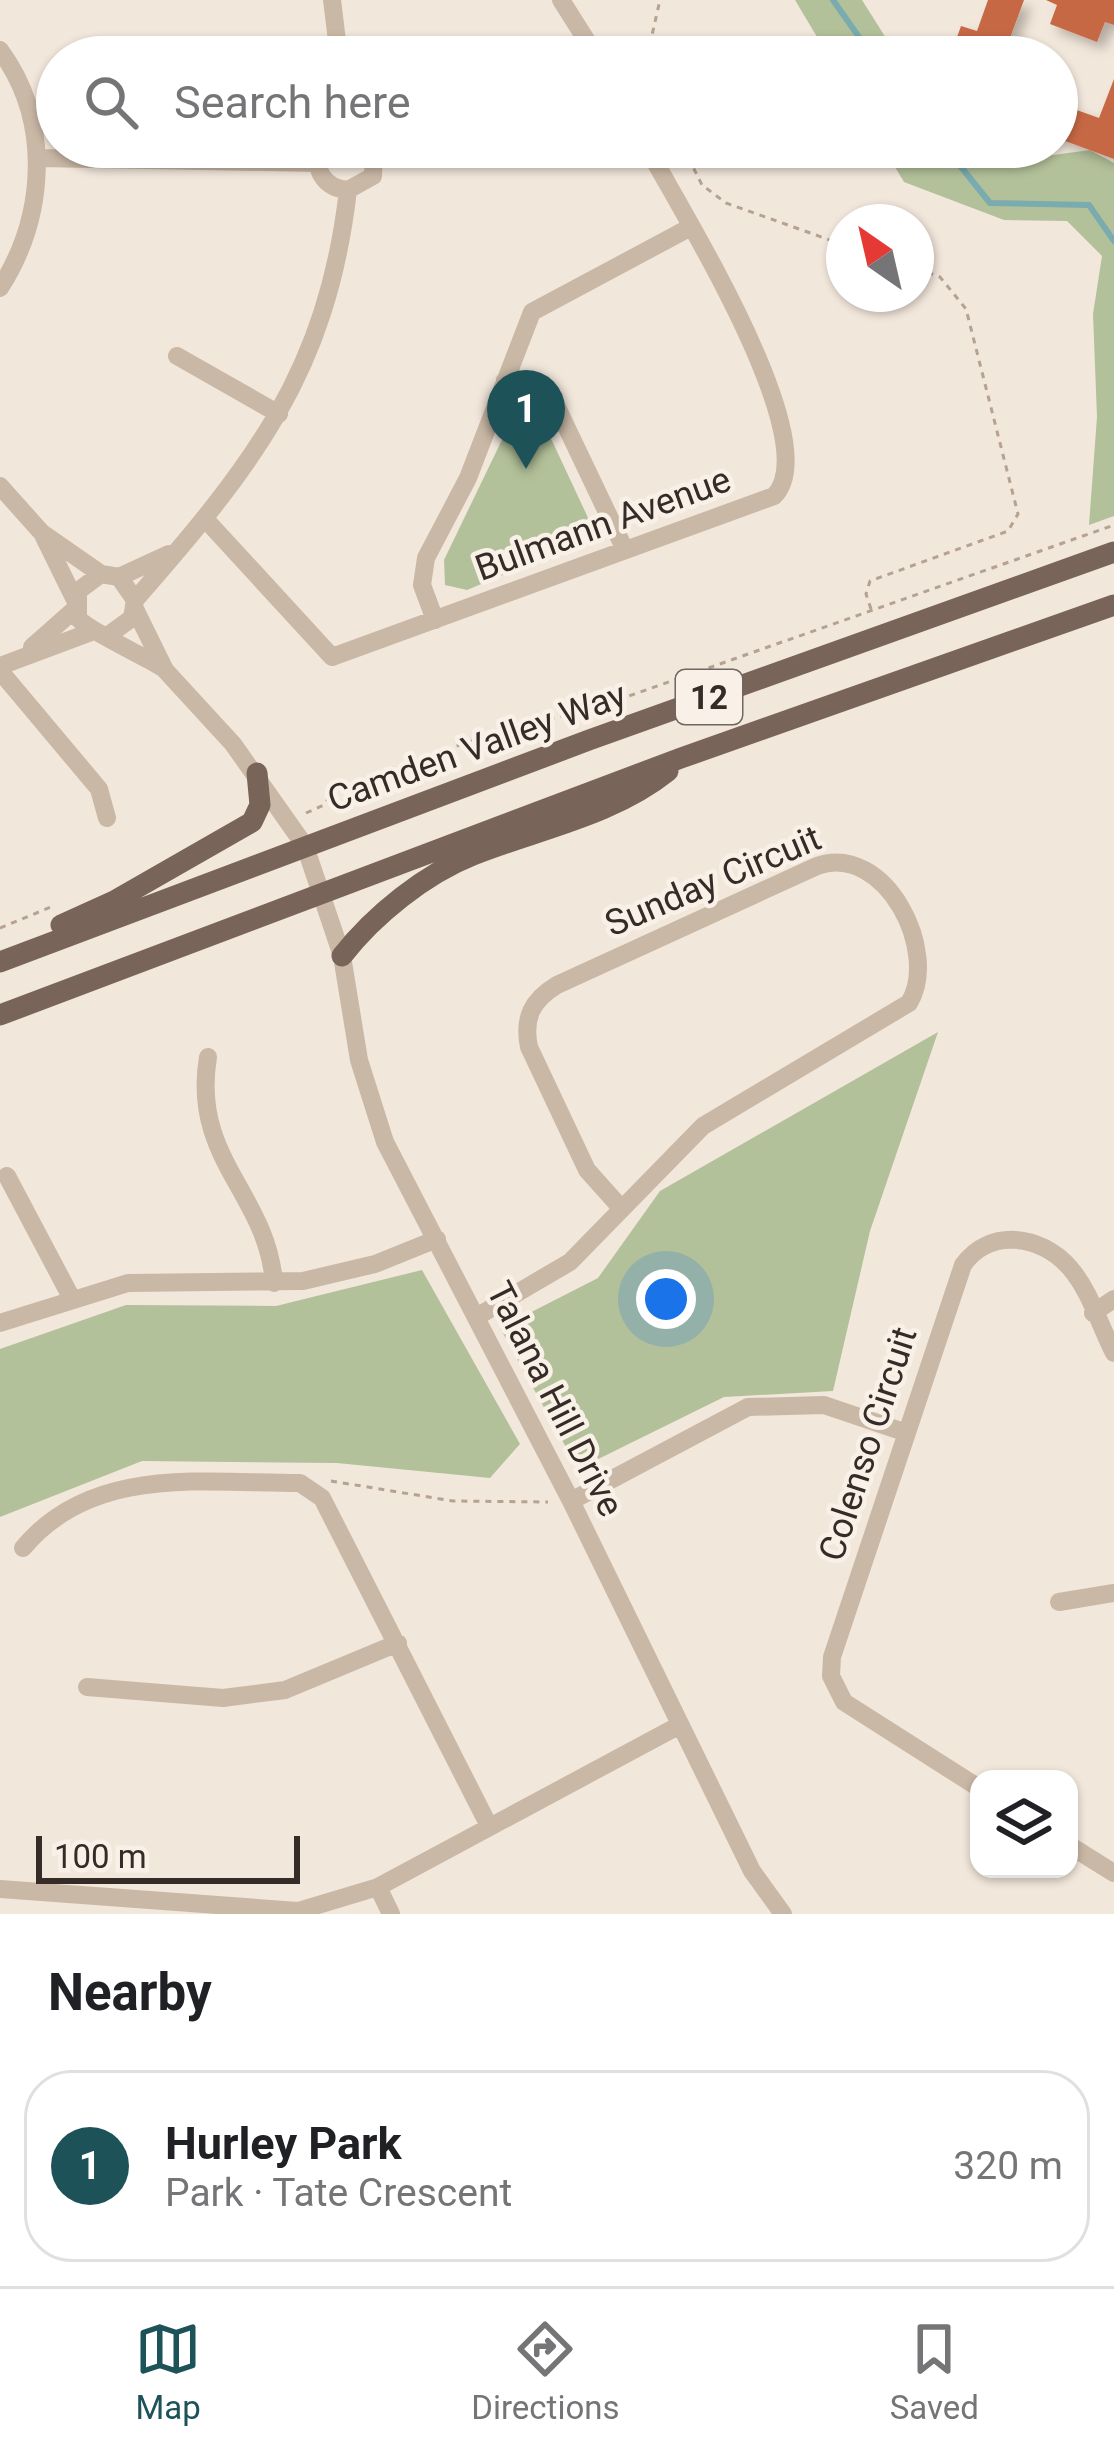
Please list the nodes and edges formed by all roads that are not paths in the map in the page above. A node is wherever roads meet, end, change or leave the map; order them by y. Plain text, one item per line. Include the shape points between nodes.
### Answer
1 (332, 0) edge
2 (561, 0) edge
3 (336, 36) edge
4 (582, 36) edge
5 (0, 50) edge
6 (36, 144) edge
7 (37, 168) edge
8 (323, 168) edge
9 (376, 168) edge
10 (658, 168) edge
11 (348, 190) junction
12 (689, 228) junction
13 (0, 288) edge
14 (177, 356) dead end
15 (505, 380) junction
16 (279, 414) junction
17 (0, 486) edge
18 (207, 521) junction
19 (42, 533) junction
20 (179, 549) junction
21 (626, 550) junction
22 (1114, 552) edge
23 (110, 576) junction
24 (75, 604) junction
25 (135, 604) junction
26 (1114, 605) edge
27 (435, 620) junction
28 (100, 633) junction
29 (24, 655) junction
30 (0, 668) edge
31 (165, 670) junction
32 (681, 758) junction
33 (257, 773) junction
34 (107, 818) dead end
35 (305, 846) junction
36 (322, 893) junction
37 (0, 952) edge
38 (342, 956) junction
39 (0, 962) edge
40 (0, 1015) edge
41 (208, 1058) dead end
42 (7, 1176) dead end
43 (621, 1208) junction
44 (437, 1239) junction
45 (274, 1283) junction
46 (70, 1297) junction
47 (1114, 1299) edge
48 (1093, 1313) junction
49 (478, 1316) junction
50 (0, 1323) edge
51 (1114, 1353) edge
52 (907, 1432) junction
53 (571, 1501) junction
54 (23, 1548) dead end
55 (1114, 1593) edge
56 (1059, 1602) dead end
57 (398, 1643) junction
58 (87, 1687) dead end
59 (678, 1726) junction
60 (970, 1782) edge
61 (489, 1826) junction
62 (1078, 1851) edge
63 (1114, 1873) edge
64 (378, 1887) junction
65 (0, 1889) edge
66 (197, 1907) edge
67 (777, 1912) edge
68 (391, 1914) edge

1 - 3 street
2 - 4 street
5 - 6 street via 27,103
7 - 13 street via 25,235
8 - 11 street via 328,184
9 - 11 street
10 - 12 street, Bulmann Avenue
11 - 16 street via 324,315
12 - 15 street via 532,312
12 - 21 street, Bulmann Avenue via 775,396 788,478 765,501
14 - 16 street
15 - 21 street via 554,401
15 - 27 street via 426,558 422,585
16 - 18 street
17 - 19 street
18 - 20 street
18 - 27 street, Bulmann Avenue via 332,657
19 - 23 street
19 - 24 street
20 - 23 street
20 - 25 street
21 - 27 street, Bulmann Avenue
22 - 35 main road, Camden Valley Way / 12
23 - 24 street via 84,583
23 - 25 street
24 - 28 street
24 - 29 street
25 - 28 street via 126,626
25 - 31 street
26 - 32 main road, 12
28 - 29 street
28 - 31 street
29 - 30 street
30 - 34 street via 99,790
31 - 33 street, Talana Hill Drive
32 - 36 main road, 12
32 - 38 main road via 628,799 453,864 372,922
33 - 35 street, Talana Hill Drive
33 - 37 main road via 260,805 252,822 114,901
35 - 36 street, Talana Hill Drive
35 - 39 main road, Camden Valley Way / 12
36 - 38 street, Talana Hill Drive
36 - 40 main road, 12
38 - 44 street, Talana Hill Drive via 371,1105
41 - 45 street via 204,1114 269,1249
42 - 46 street
43 - 43 street, Sunday Circuit via 587,1170 529,1047 532,1005 557,985 817,866 846,860 870,868 920,952 921,979 909,1003 703,1126
43 - 49 street, Sunday Circuit via 569,1262
44 - 45 street via 375,1264
44 - 49 street, Talana Hill Drive
45 - 46 street via 128,1283
46 - 50 street
47 - 48 street
48 - 51 street, Colenso Circuit
48 - 52 street, Colenso Circuit via 1058,1256 1013,1239 984,1243 963,1265
49 - 53 street, Talana Hill Drive
52 - 53 street via 824,1405 748,1407
52 - 60 street, Colenso Circuit via 831,1676 857,1712
53 - 59 street, Talana Hill Drive
54 - 57 street via 41,1526 133,1483 300,1483 322,1498
55 - 56 street
57 - 58 street via 264,1693 223,1698
57 - 61 street
59 - 61 street
59 - 67 street, Talana Hill Drive
61 - 64 street
62 - 63 street
64 - 66 street via 298,1911
64 - 68 street
65 - 66 street

